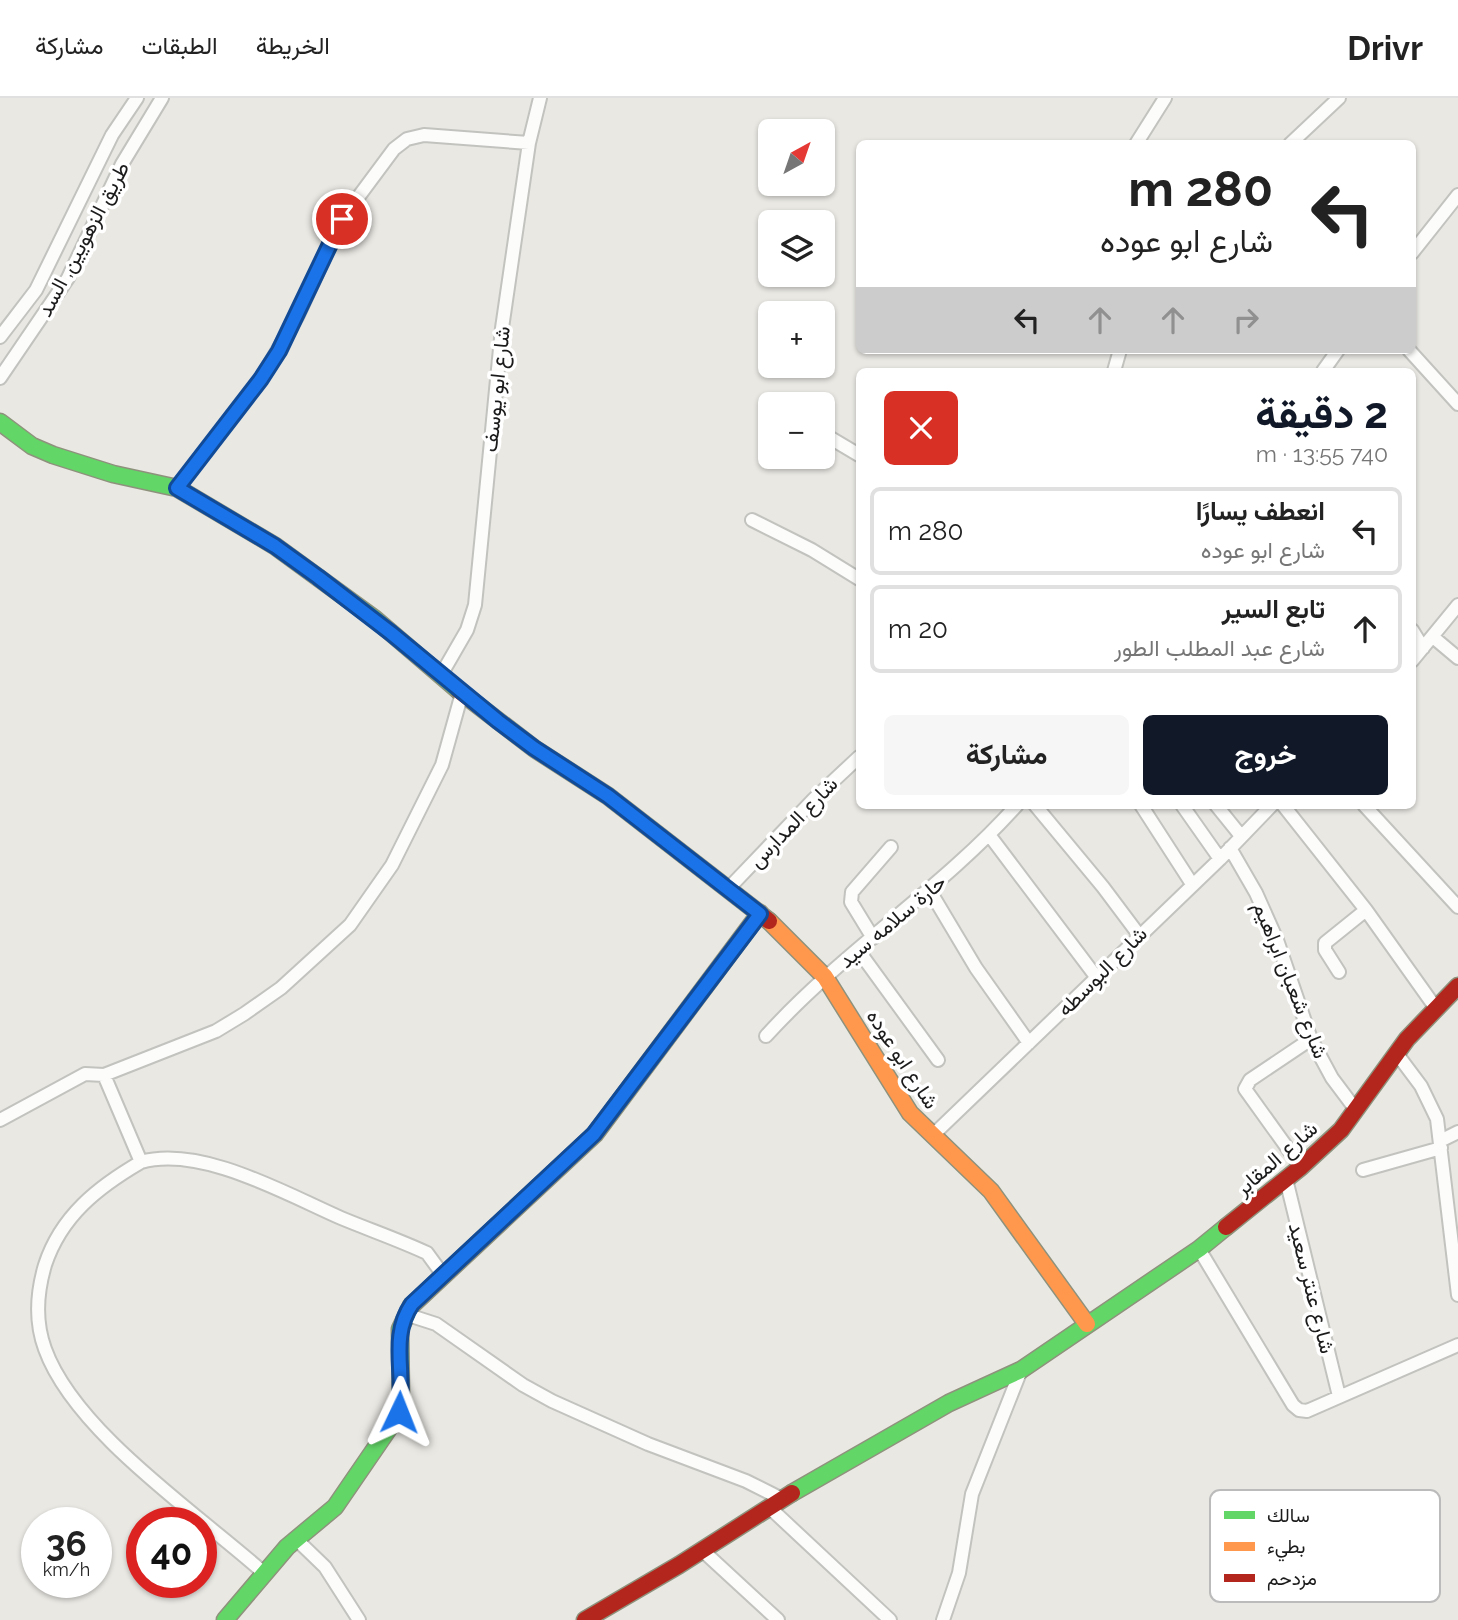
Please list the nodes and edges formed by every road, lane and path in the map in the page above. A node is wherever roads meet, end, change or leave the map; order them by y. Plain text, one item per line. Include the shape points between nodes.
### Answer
1 (137, 98) edge
2 (162, 98) edge
3 (540, 98) edge
4 (1165, 98) edge
5 (1339, 98) edge
6 (1139, 140) edge
7 (1294, 140) edge
8 (528, 143) junction
9 (1458, 195) edge
10 (1416, 248) edge
11 (2, 329) edge
12 (1413, 354) edge
13 (0, 378) edge
14 (1458, 404) edge
15 (0, 422) edge
16 (835, 441) edge
17 (856, 453) edge
18 (177, 488) junction
19 (752, 520) dead end
20 (856, 577) edge
21 (1458, 606) edge
22 (1416, 637) edge
23 (1433, 637) junction
24 (1423, 648) junction
25 (1416, 656) edge
26 (1458, 658) edge
27 (441, 675) junction
28 (462, 693) junction
29 (856, 760) edge
30 (1014, 809) edge
31 (1038, 809) edge
32 (1149, 809) edge
33 (1185, 809) edge
34 (1219, 809) edge
35 (1268, 809) edge
36 (1286, 809) edge
37 (1368, 809) edge
38 (990, 836) junction
39 (1241, 836) junction
40 (891, 847) dead end
41 (1230, 848) junction
42 (1220, 859) junction
43 (1192, 884) junction
44 (729, 888) junction
45 (930, 891) junction
46 (1458, 907) edge
47 (1366, 910) junction
48 (760, 914) junction
49 (1139, 935) junction
50 (873, 938) junction
51 (858, 950) junction
52 (1339, 972) dead end
53 (825, 977) junction
54 (1097, 978) junction
55 (1458, 986) edge
56 (1436, 1007) junction
57 (766, 1036) dead end
58 (1311, 1040) junction
59 (1029, 1043) junction
60 (1397, 1054) junction
61 (938, 1060) dead end
62 (104, 1075) junction
63 (1356, 1110) junction
64 (0, 1120) edge
65 (1458, 1132) edge
66 (932, 1136) junction
67 (1441, 1144) junction
68 (141, 1163) junction
69 (1301, 1167) junction
70 (1363, 1170) dead end
71 (1286, 1179) junction
72 (1199, 1249) junction
73 (443, 1275) junction
74 (1458, 1295) edge
75 (405, 1314) junction
76 (1087, 1324) junction
77 (1458, 1345) edge
78 (1021, 1370) junction
79 (1339, 1396) junction
80 (776, 1503) junction
81 (296, 1539) junction
82 (702, 1550) junction
83 (264, 1573) junction
84 (225, 1620) edge
85 (359, 1620) edge
86 (586, 1620) edge
87 (778, 1620) edge
88 (890, 1620) edge
89 (943, 1620) edge

1 - 11 street, طريق الزهويين, السد via 112,135 36,290
2 - 13 street, طريق الزهويين, السد via 122,164 62,289
3 - 8 street, شارع ابو يوسف
4 - 6 street
5 - 7 street
8 - 18 street via 424,135 407,139 394,149 342,219 298,315 261,379
8 - 27 street, شارع ابو يوسف via 502,328 475,606
9 - 10 street
12 - 14 street
15 - 18 street, شارع ابو عوده via 53,455
16 - 17 street
18 - 27 street, شارع ابو عوده via 275,546
19 - 20 street
21 - 23 street
22 - 24 street
23 - 24 street
23 - 26 street
24 - 25 street
27 - 28 street, شارع ابو عوده
28 - 44 street, شارع ابو عوده
28 - 62 street via 442,765 392,865 350,925 281,988 244,1014 206,1035
29 - 44 street, شارع المدارس
30 - 38 street, حارة سلامه سيد
31 - 49 street
32 - 43 street
33 - 42 street
34 - 39 street
35 - 39 street, شارع البوسطه
36 - 47 street
37 - 46 street
38 - 45 street, حارة سلامه سيد
38 - 54 street
39 - 41 street, شارع البوسطه
40 - 50 street via 852,892 851,902
41 - 42 street, شارع البوسطه
41 - 58 street, شارع شعبان ابراهيم via 1277,940
42 - 43 street, شارع البوسطه
43 - 49 street, شارع البوسطه
44 - 48 street, شارع ابو عوده
45 - 50 street, حارة سلامه سيد
45 - 59 street
47 - 52 street via 1325,943
47 - 56 street
48 - 53 street, شارع ابو عوده
48 - 73 street via 594,1134
49 - 54 street, شارع البوسطه
50 - 51 street, حارة سلامه سيد
51 - 53 street, حارة سلامه سيد
51 - 61 street
53 - 57 street, حارة سلامه سيد
53 - 66 street, شارع ابو عوده via 910,1113
54 - 59 street, شارع البوسطه
55 - 56 street, شارع المقابر
56 - 60 street, شارع المقابر
58 - 63 street, شارع شعبان ابراهيم
58 - 69 street via 1250,1080 1245,1089
59 - 66 street, شارع البوسطه
60 - 63 street, شارع المقابر
60 - 67 street via 1430,1102
62 - 64 street via 85,1074
62 - 68 street
63 - 69 street, شارع المقابر
65 - 67 street
66 - 76 street, شارع ابو عوده via 991,1191
67 - 70 street
67 - 74 street
68 - 73 street via 160,1157 186,1159 256,1181 427,1253
68 - 83 street via 79,1206 61,1230 40,1282 38,1312 44,1347 58,1377 91,1419 144,1471
69 - 71 street, شارع المقابر
71 - 72 street, شارع المقابر
71 - 79 street, شارع عنتر سعيد
72 - 76 street, شارع المقابر
72 - 79 street via 1295,1408 1307,1410
73 - 75 street
75 - 80 street via 436,1324 552,1401 746,1481
75 - 81 street via 398,1344 401,1402 394,1421 335,1507
76 - 78 street, شارع المقابر
77 - 79 street
78 - 80 street, شارع المقابر via 949,1403
78 - 89 street via 972,1494 959,1573
80 - 82 street, شارع المقابر
80 - 88 street
81 - 83 street
81 - 85 street via 325,1567
82 - 86 street, شارع المقابر
82 - 87 street
83 - 84 street

